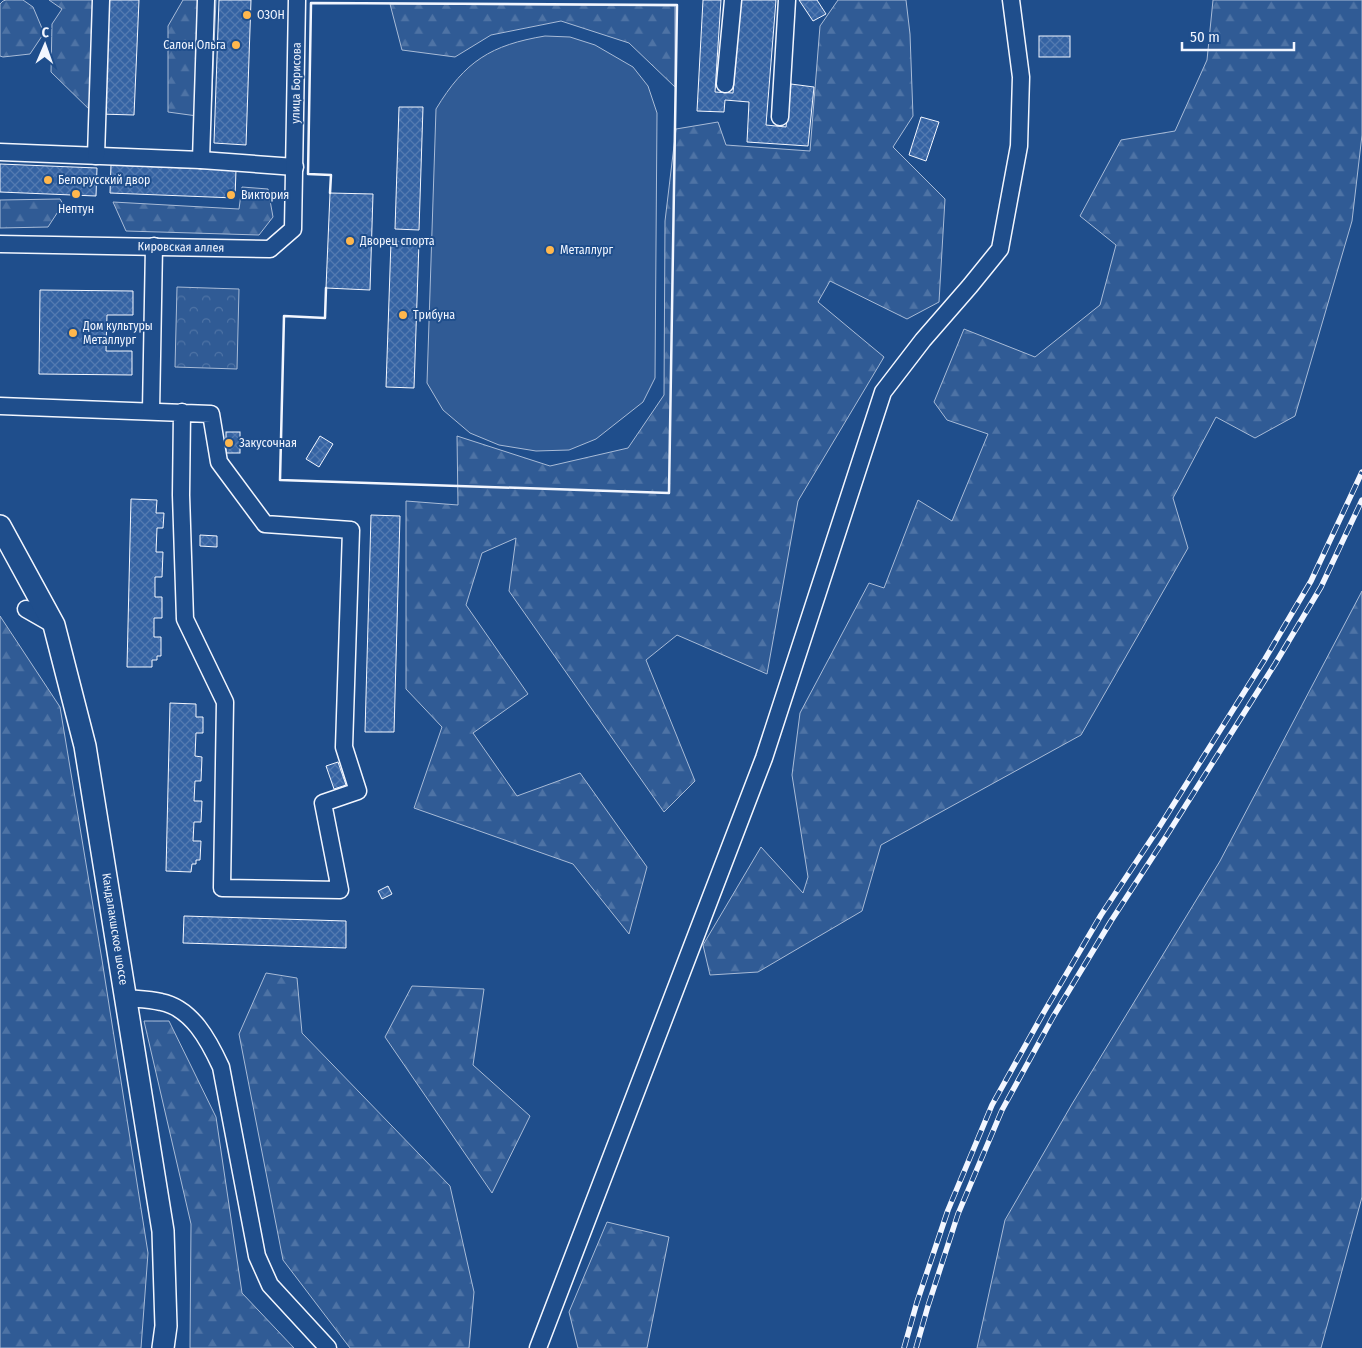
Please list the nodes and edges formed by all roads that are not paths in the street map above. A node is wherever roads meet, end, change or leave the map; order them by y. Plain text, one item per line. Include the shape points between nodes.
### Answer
1 (101, 0) edge
2 (206, 0) edge
3 (297, 0) edge
4 (733, 0) edge
5 (787, 0) edge
6 (1012, 0) edge
7 (725, 84) dead end
8 (780, 117) dead end
9 (0, 152) edge
10 (96, 156) junction
11 (201, 160) junction
12 (294, 167) junction
13 (0, 244) edge
14 (154, 246) junction
15 (0, 406) edge
16 (151, 411) junction
17 (182, 412) junction
18 (0, 526) edge
19 (26, 609) dead end
20 (54, 625) junction
21 (126, 998) junction
22 (163, 1348) edge
23 (328, 1348) edge
24 (538, 1348) edge

1 - 10 street
2 - 11 street
3 - 12 street, улица Борисова
4 - 7 street
5 - 8 street
6 - 24 street via 1021,77 1019,146 1000,250 883,392 764,758
9 - 10 street
10 - 11 street
11 - 12 street
12 - 14 street, Кировская аллея via 293,229 270,249
13 - 14 street, Кировская аллея
14 - 16 street
15 - 16 street
16 - 17 street
17 - 17 street via 211,414 219,462 264,524 350,530 344,748 358,791 323,803 340,890 222,888 225,702 185,619
18 - 20 main road, Кандалакшское шоссе
19 - 20 street
20 - 21 main road, Кандалакшское шоссе via 85,746
21 - 22 main road, Кандалакшское шоссе via 164,1231 166,1326
21 - 23 street via 162,1002 180,1009 209,1042 221,1067 257,1256 270,1285

